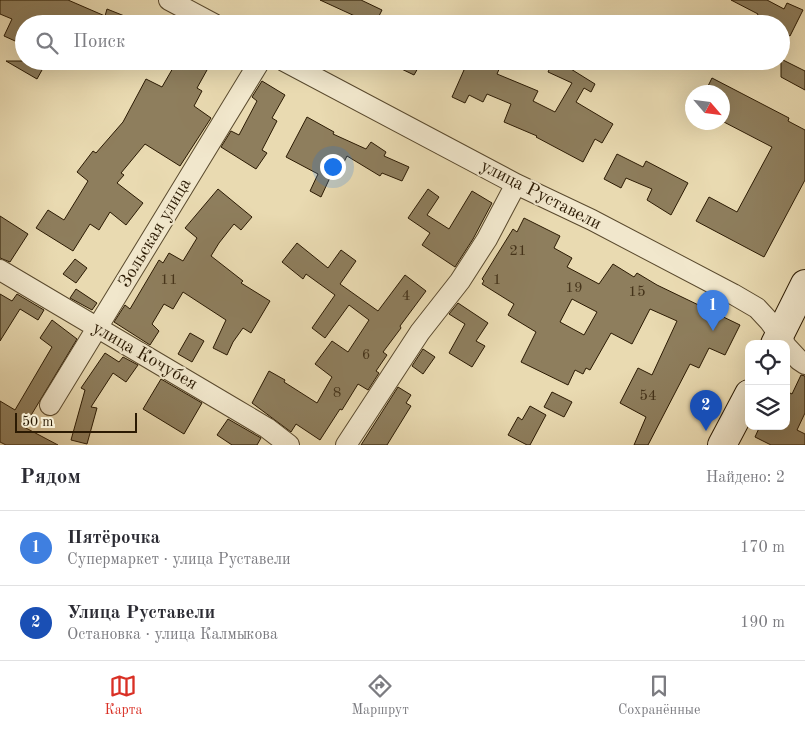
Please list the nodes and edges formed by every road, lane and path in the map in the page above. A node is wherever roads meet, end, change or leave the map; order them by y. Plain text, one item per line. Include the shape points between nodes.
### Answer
1 (169, 0) edge
2 (197, 15) edge
3 (255, 70) edge
4 (301, 70) edge
5 (516, 184) junction
6 (0, 270) edge
7 (805, 284) edge
8 (97, 328) junction
9 (780, 340) edge
10 (782, 340) edge
11 (790, 352) edge
12 (805, 364) edge
13 (745, 402) edge
14 (50, 405) dead end
15 (289, 445) edge
16 (346, 445) edge
17 (722, 445) edge

1 - 2 street
3 - 8 street, Зольская улица
4 - 5 street, улица Руставели
5 - 9 street, улица Руставели via 592,220 757,308
5 - 16 street via 460,281 415,340
6 - 8 street, улица Кочубея
7 - 10 street
8 - 14 street, Зольская улица
8 - 15 street, улица Кочубея via 218,398
11 - 12 street, улица Руставели
13 - 17 street

